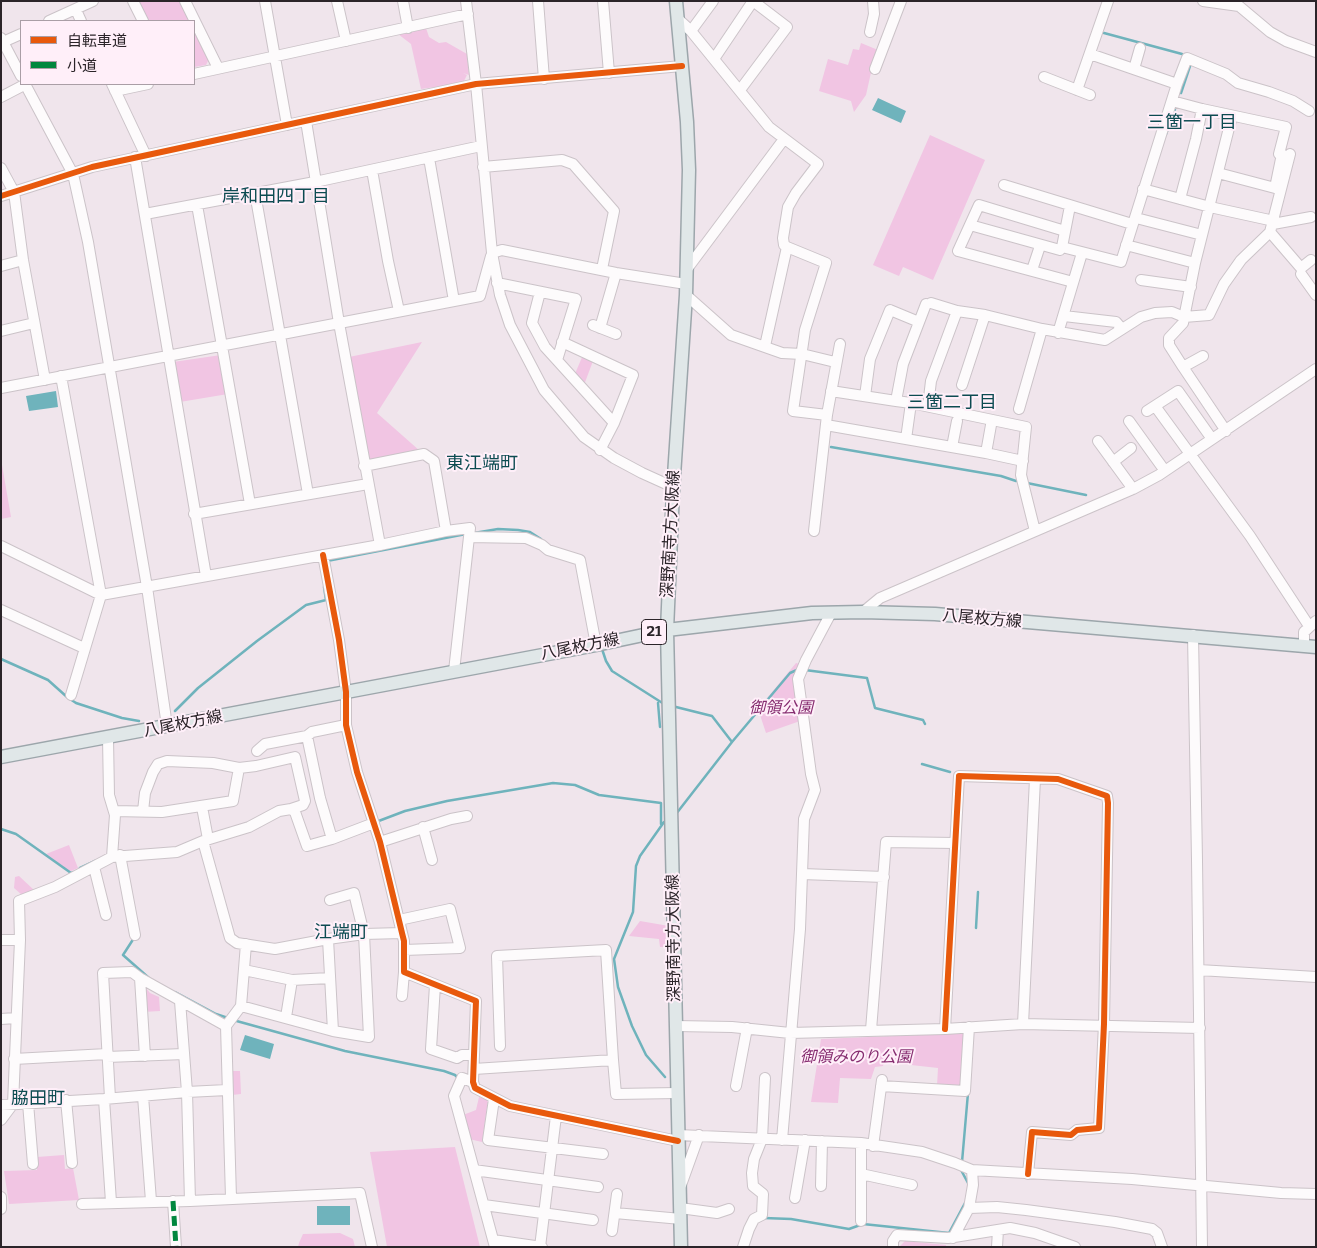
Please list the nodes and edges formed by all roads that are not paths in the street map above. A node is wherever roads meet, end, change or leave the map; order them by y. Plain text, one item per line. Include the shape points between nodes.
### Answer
1 (93, 1) edge
2 (133, 1) edge
3 (185, 1) edge
4 (265, 1) edge
5 (337, 1) edge
6 (403, 1) edge
7 (466, 1) edge
8 (538, 1) edge
9 (603, 1) edge
10 (676, 1) edge
11 (713, 1) edge
12 (873, 1) edge
13 (901, 1) edge
14 (1108, 1) edge
15 (1204, 1) edge
16 (757, 2) edge
17 (1240, 4) edge
18 (76, 10) junction
19 (468, 14) junction
20 (678, 19) junction
21 (51, 20) edge
22 (81, 20) edge
23 (142, 20) edge
24 (194, 20) edge
25 (195, 21) edge
26 (408, 28) junction
27 (692, 31) junction
28 (870, 32) dead end
29 (20, 34) edge
30 (2, 40) edge
31 (346, 41) junction
32 (1140, 48) dead end
33 (1316, 52) edge
34 (1090, 54) junction
35 (275, 56) junction
36 (714, 59) junction
37 (682, 66) junction
38 (218, 68) junction
39 (875, 69) dead end
40 (1134, 69) junction
41 (609, 73) junction
42 (20, 74) edge
43 (195, 74) edge
44 (1044, 77) dead end
45 (544, 79) junction
46 (476, 84) junction
47 (1177, 84) junction
48 (23, 85) edge
49 (26, 85) edge
50 (139, 85) edge
51 (113, 88) edge
52 (740, 90) junction
53 (1076, 90) junction
54 (1090, 95) dead end
55 (1, 97) edge
56 (1172, 100) junction
57 (1202, 109) junction
58 (1309, 111) dead end
59 (1232, 116) junction
60 (306, 122) junction
61 (287, 126) junction
62 (784, 139) junction
63 (481, 146) junction
64 (1290, 154) dead end
65 (146, 156) junction
66 (135, 157) junction
67 (429, 158) junction
68 (483, 167) junction
69 (1, 168) edge
70 (372, 170) junction
71 (1218, 173) junction
72 (73, 174) junction
73 (315, 182) junction
74 (1004, 185) dead end
75 (1146, 190) junction
76 (14, 192) junction
77 (255, 193) junction
78 (1, 196) edge
79 (1180, 198) junction
80 (197, 204) junction
81 (1070, 206) junction
82 (1210, 207) junction
83 (145, 214) junction
84 (1311, 217) dead end
85 (1136, 221) junction
86 (970, 225) junction
87 (1272, 226) junction
88 (1065, 231) junction
89 (1202, 235) junction
90 (1040, 246) junction
91 (1129, 246) junction
92 (786, 247) junction
93 (1062, 247) junction
94 (492, 253) junction
95 (1082, 253) junction
96 (22, 260) junction
97 (1311, 260) dead end
98 (1195, 264) junction
99 (1, 266) edge
100 (602, 269) junction
101 (687, 269) junction
102 (1032, 270) junction
103 (616, 273) junction
104 (1301, 274) dead end
105 (1141, 280) dead end
106 (1073, 282) junction
107 (497, 284) junction
108 (1191, 287) junction
109 (686, 289) junction
110 (540, 292) junction
111 (1316, 295) edge
112 (454, 301) junction
113 (399, 311) junction
114 (957, 311) junction
115 (985, 315) junction
116 (1064, 316) junction
117 (1184, 317) junction
118 (919, 322) junction
119 (339, 323) junction
120 (34, 324) junction
121 (1042, 329) junction
122 (1122, 329) junction
123 (1, 330) edge
124 (1058, 333) junction
125 (281, 334) junction
126 (616, 334) dead end
127 (562, 342) junction
128 (840, 344) dead end
129 (223, 345) junction
130 (765, 346) junction
131 (802, 354) junction
132 (169, 356) junction
133 (1203, 356) dead end
134 (557, 360) junction
135 (835, 362) junction
136 (1183, 367) junction
137 (108, 368) junction
138 (1316, 369) edge
139 (61, 376) junction
140 (962, 378) dead end
141 (45, 380) junction
142 (1, 388) edge
143 (831, 392) junction
144 (865, 396) junction
145 (896, 401) junction
146 (911, 404) junction
147 (928, 406) junction
148 (1019, 409) dead end
149 (827, 420) junction
150 (957, 421) dead end
151 (1129, 421) dead end
152 (614, 423) junction
153 (991, 425) dead end
154 (1226, 431) junction
155 (906, 439) junction
156 (1212, 439) junction
157 (1098, 442) dead end
158 (952, 447) junction
159 (1131, 448) dead end
160 (600, 450) junction
161 (986, 453) junction
162 (1189, 454) junction
163 (1023, 461) junction
164 (1113, 462) junction
165 (364, 466) junction
166 (1165, 471) junction
167 (368, 484) junction
168 (673, 487) junction
169 (1132, 489) junction
170 (308, 494) junction
171 (250, 504) junction
172 (194, 514) junction
173 (446, 531) junction
174 (814, 531) dead end
175 (1035, 531) junction
176 (470, 536) junction
177 (380, 545) junction
178 (1, 546) edge
179 (323, 555) junction
180 (206, 576) junction
181 (147, 587) junction
182 (101, 595) junction
183 (1, 610) edge
184 (863, 612) junction
185 (831, 613) junction
186 (1312, 623) edge
187 (666, 630) junction
188 (1192, 635) junction
189 (596, 645) junction
190 (1310, 646) edge
191 (84, 648) junction
192 (454, 671) junction
193 (346, 692) junction
194 (70, 695) dead end
195 (346, 725) junction
196 (167, 726) junction
197 (306, 736) junction
198 (108, 738) junction
199 (257, 751) dead end
200 (1, 758) edge
201 (238, 768) junction
202 (1035, 779) junction
203 (202, 807) junction
204 (291, 809) junction
205 (114, 811) junction
206 (142, 811) junction
207 (467, 816) dead end
208 (374, 823) junction
209 (423, 827) junction
210 (332, 839) junction
211 (206, 840) junction
212 (380, 842) junction
213 (955, 843) junction
214 (116, 856) junction
215 (432, 860) dead end
216 (94, 867) junction
217 (802, 874) junction
218 (884, 877) junction
219 (330, 900) dead end
220 (106, 915) dead end
221 (399, 920) junction
222 (402, 933) junction
223 (364, 934) junction
224 (135, 935) dead end
225 (328, 939) junction
226 (1, 940) edge
227 (20, 940) junction
228 (246, 944) junction
229 (404, 950) junction
230 (244, 970) junction
231 (1199, 970) junction
232 (404, 972) junction
233 (1316, 977) edge
234 (140, 978) junction
235 (330, 978) junction
236 (292, 980) junction
237 (435, 985) junction
238 (402, 996) dead end
239 (180, 1001) junction
240 (237, 1010) junction
241 (286, 1017) junction
242 (16, 1018) junction
243 (1, 1019) edge
244 (1023, 1024) junction
245 (1104, 1024) junction
246 (227, 1025) junction
247 (676, 1026) junction
248 (969, 1027) junction
249 (747, 1028) junction
250 (1200, 1028) junction
251 (945, 1029) junction
252 (871, 1030) junction
253 (333, 1031) junction
254 (790, 1033) junction
255 (500, 1046) dead end
256 (184, 1054) junction
257 (107, 1056) junction
258 (145, 1056) junction
259 (474, 1056) junction
260 (14, 1059) junction
261 (613, 1060) junction
262 (474, 1069) junction
263 (765, 1078) dead end
264 (472, 1082) junction
265 (736, 1086) dead end
266 (227, 1090) junction
267 (187, 1092) junction
268 (677, 1093) junction
269 (143, 1096) junction
270 (107, 1099) junction
271 (494, 1099) junction
272 (66, 1100) junction
273 (28, 1103) junction
274 (13, 1104) junction
275 (1, 1105) edge
276 (556, 1116) junction
277 (1, 1120) edge
278 (699, 1135) junction
279 (678, 1138) junction
280 (762, 1139) junction
281 (782, 1140) junction
282 (805, 1140) junction
283 (822, 1141) junction
284 (861, 1143) junction
285 (873, 1146) junction
286 (552, 1147) junction
287 (603, 1154) dead end
288 (33, 1164) dead end
289 (72, 1164) dead end
290 (964, 1168) junction
291 (474, 1170) junction
292 (861, 1174) junction
293 (1028, 1174) junction
294 (548, 1180) junction
295 (912, 1185) dead end
296 (1200, 1185) junction
297 (821, 1186) dead end
298 (598, 1187) dead end
299 (680, 1188) junction
300 (617, 1194) dead end
301 (1316, 1194) edge
302 (1, 1197) edge
303 (231, 1198) junction
304 (795, 1198) dead end
305 (151, 1201) junction
306 (173, 1201) junction
307 (190, 1201) junction
308 (111, 1202) junction
309 (82, 1204) dead end
310 (484, 1205) junction
311 (969, 1208) junction
312 (1, 1209) edge
313 (729, 1209) dead end
314 (544, 1213) junction
315 (614, 1213) junction
316 (681, 1213) junction
317 (593, 1220) dead end
318 (861, 1221) dead end
319 (998, 1230) junction
320 (612, 1231) dead end
321 (953, 1238) junction
322 (494, 1244) edge
323 (680, 1244) edge
324 (176, 1247) edge
325 (372, 1247) edge
326 (540, 1247) edge
327 (744, 1247) edge
328 (893, 1247) edge
329 (997, 1247) edge
330 (1074, 1247) edge
331 (1162, 1247) edge
332 (1202, 1247) edge

1 - 18 street
2 - 23 street
3 - 24 street
4 - 35 street
5 - 31 street
6 - 26 street
7 - 19 street
8 - 45 street
9 - 41 street
10 - 20 main road, 深野南寺方大阪線
11 - 27 street
12 - 28 street
13 - 39 street
14 - 34 street
15 - 17 street
16 - 36 street via 753,1
16 - 52 street via 787,28
17 - 33 street via 1270,32
18 - 21 street
18 - 22 street
19 - 26 street
19 - 46 street
20 - 27 street
20 - 37 main road, 深野南寺方大阪線
25 - 38 street
26 - 31 street
27 - 36 street
29 - 30 street
30 - 42 street
31 - 35 street
32 - 40 street
34 - 40 street
34 - 53 street
35 - 38 street
35 - 61 street
36 - 52 street
37 - 41 street
37 - 101 main road, 深野南寺方大阪線 via 689,170
38 - 43 street
40 - 47 street
41 - 45 street
44 - 53 street
45 - 46 street
46 - 60 street
46 - 63 street
47 - 56 street
47 - 58 street via 1187,58 1226,74 1238,83 1293,101
48 - 55 street
49 - 72 street
50 - 51 street
51 - 65 street
52 - 62 street via 769,127
53 - 54 street
56 - 57 street
56 - 75 street
57 - 59 street
57 - 79 street
59 - 71 street
59 - 71 street via 1286,127 1274,188
60 - 61 street
60 - 73 street
61 - 65 street
62 - 92 street via 818,164 788,207 783,238
62 - 101 street
63 - 67 street
63 - 68 street
64 - 87 street
65 - 66 street
66 - 72 street
66 - 83 street
67 - 70 street
67 - 112 street
68 - 94 street
68 - 100 street via 562,160 573,164 614,210
69 - 76 street
70 - 73 street
70 - 113 street
71 - 82 street
72 - 76 street
72 - 137 street via 88,242
73 - 77 street
73 - 119 street
74 - 81 street
75 - 79 street
75 - 85 street
76 - 78 street
76 - 96 street
77 - 80 street
77 - 125 street
79 - 82 street
80 - 83 street
80 - 129 street
81 - 85 street
81 - 88 street
82 - 87 street
82 - 89 street
83 - 132 street
84 - 87 street
85 - 89 street
85 - 91 street
86 - 88 street via 979,205
86 - 90 street
86 - 102 street via 958,251
87 - 97 street via 1300,268
87 - 117 street via 1224,284 1210,315
88 - 93 street
89 - 98 street
90 - 93 street via 1060,250
90 - 102 street
91 - 95 street via 1121,262
91 - 98 street
92 - 130 street
92 - 131 street via 826,263 805,330
93 - 95 street
94 - 100 street via 502,250
94 - 107 street
94 - 112 street via 480,296
95 - 106 street
96 - 99 street
96 - 120 street
98 - 108 street
100 - 103 street
101 - 109 main road, 深野南寺方大阪線
102 - 106 street
103 - 109 street
103 - 126 street via 597,326
104 - 111 street
105 - 108 street
106 - 116 street
107 - 110 street
107 - 160 street via 510,325 544,390 584,438
108 - 117 street
109 - 130 street via 731,335
109 - 168 main road, 深野南寺方大阪線
110 - 127 street via 576,299
110 - 134 street via 532,323
112 - 113 street
113 - 119 street
114 - 115 street
114 - 118 street via 928,303
114 - 147 street via 931,382
115 - 121 street
115 - 140 street
116 - 122 street via 1116,322
116 - 124 street
117 - 122 street via 1172,312 1155,313 1141,317
117 - 136 street via 1183,323 1169,338 1169,345
118 - 144 street via 890,310 870,359
118 - 145 street via 903,364
119 - 125 street
119 - 165 street
120 - 123 street
120 - 141 street
121 - 124 street
121 - 148 street via 1020,390
122 - 124 street via 1105,340
125 - 129 street
125 - 170 street
127 - 134 street
127 - 152 street via 633,374
128 - 135 street
129 - 132 street
129 - 171 street
130 - 131 street via 782,353
131 - 135 street
131 - 149 street via 793,411
132 - 137 street
132 - 172 street
133 - 136 street
134 - 152 street
135 - 143 street
136 - 154 street
137 - 139 street
137 - 181 street
138 - 154 street
139 - 141 street
139 - 182 street
141 - 142 street
143 - 144 street
143 - 149 street
144 - 145 street
145 - 146 street
146 - 147 street
146 - 155 street
147 - 163 street via 1026,427
149 - 155 street
149 - 174 street
150 - 158 street
151 - 166 street
152 - 160 street
153 - 161 street
154 - 156 street
155 - 158 street
156 - 162 street
156 - 162 street via 1178,391 1151,409
157 - 164 street
158 - 161 street
159 - 164 street
160 - 168 street
161 - 163 street
162 - 166 street
162 - 186 street
163 - 175 street via 1021,475
164 - 169 street
165 - 167 street
165 - 173 street via 424,454 434,461
166 - 169 street
167 - 170 street
167 - 177 street
168 - 187 main road, 深野南寺方大阪線
169 - 175 street
170 - 171 street
171 - 172 street
172 - 180 street
173 - 176 street via 470,528
173 - 177 street
175 - 184 street via 880,598
176 - 189 street via 526,538 548,550 580,560
176 - 192 street
177 - 179 street
178 - 182 street
179 - 180 street
179 - 193 street
180 - 181 street
181 - 182 street
181 - 196 street
182 - 191 street
183 - 191 street
184 - 185 main road, 八尾枚方線 / 21
184 - 188 main road, 八尾枚方線 / 21 via 935,614
185 - 187 main road, 八尾枚方線 / 21
185 - 217 street via 798,679 815,790 804,819
186 - 190 street via 1304,632
187 - 189 main road, 八尾枚方線 / 21
187 - 247 main road, 深野南寺方大阪線
188 - 190 main road, 八尾枚方線 / 21
188 - 231 street
189 - 192 main road, 八尾枚方線 / 21
191 - 194 street
192 - 193 main road, 八尾枚方線 / 21
193 - 195 street
193 - 196 main road, 八尾枚方線 / 21
195 - 197 street
195 - 208 street
196 - 198 main road, 八尾枚方線 / 21
197 - 199 street via 265,744
197 - 210 street
198 - 200 main road, 八尾枚方線 / 21
198 - 205 street via 109,795
201 - 203 street via 232,800
201 - 204 street via 295,757 305,801
201 - 206 street via 190,761 158,764 148,782
202 - 213 street via 959,776
202 - 244 street
202 - 245 street via 1058,780 1107,796
203 - 206 street
203 - 211 street
204 - 210 street via 295,812 306,846
204 - 211 street via 279,811 249,828
205 - 206 street
205 - 214 street
207 - 209 street
208 - 210 street
208 - 212 street
209 - 212 street
209 - 215 street
211 - 214 street via 177,852
211 - 228 street via 230,938
212 - 221 street
213 - 218 street via 886,842
213 - 251 street
214 - 216 street
214 - 224 street
216 - 220 street
216 - 227 street via 19,901
217 - 218 street
217 - 254 street
218 - 252 street
219 - 223 street via 354,893
221 - 222 street
221 - 229 street via 450,909 460,948
222 - 223 street
222 - 229 street
223 - 225 street
223 - 253 street via 369,1037
225 - 228 street via 275,949
225 - 235 street
226 - 227 street
227 - 242 street
228 - 230 street
229 - 232 street
230 - 236 street
230 - 240 street
231 - 233 street
231 - 250 street
232 - 237 street
232 - 238 street
234 - 239 street
234 - 257 street via 132,972 103,973
234 - 258 street
235 - 236 street
235 - 253 street
236 - 241 street
237 - 259 street via 476,1001
237 - 259 street via 431,1049 457,1058
239 - 246 street
239 - 256 street
240 - 241 street
240 - 246 street
241 - 253 street
242 - 243 street
242 - 260 street
244 - 245 street
244 - 248 street
245 - 250 street
245 - 293 street via 1099,1128 1076,1130 1071,1135 1032,1132
246 - 266 street
247 - 249 street
247 - 268 main road, 深野南寺方大阪線
248 - 251 street
248 - 285 street via 965,1091 882,1083
249 - 254 street
249 - 265 street
250 - 296 street
251 - 252 street
252 - 254 street
254 - 281 street
255 - 261 street via 497,956 606,950
256 - 258 street
256 - 267 street
257 - 258 street
257 - 260 street
257 - 270 street
259 - 262 street
260 - 274 street
261 - 262 street
261 - 268 street via 616,1094
262 - 264 street
263 - 280 street
264 - 271 street via 475,1088
264 - 291 street via 462,1078 454,1096
266 - 267 street
266 - 303 street
267 - 269 street
267 - 307 street
268 - 279 main road, 深野南寺方大阪線
269 - 270 street
269 - 305 street
270 - 272 street
270 - 308 street
271 - 276 street via 510,1106
271 - 286 street via 488,1140
272 - 273 street
272 - 289 street
273 - 274 street
273 - 288 street
274 - 275 street
274 - 277 street
276 - 279 street
276 - 286 street
278 - 279 street
278 - 280 street
278 - 299 street
279 - 299 main road, 深野南寺方大阪線
280 - 281 street
280 - 327 street via 752,1174 753,1186 763,1194 762,1215 754,1220
281 - 282 street
282 - 283 street
282 - 304 street
283 - 284 street
283 - 297 street
284 - 285 street
284 - 292 street
285 - 290 street via 922,1152
286 - 287 street
286 - 294 street
290 - 293 street
290 - 311 street via 973,1185
291 - 294 street
291 - 310 street
292 - 295 street
292 - 318 street
293 - 296 street
294 - 298 street
294 - 314 street
296 - 301 street via 1281,1194
296 - 332 street
299 - 316 main road, 深野南寺方大阪線
300 - 315 street
302 - 312 street
303 - 307 street
303 - 325 street via 360,1192
305 - 306 street
305 - 308 street
306 - 307 street
306 - 324 street
308 - 309 street
310 - 314 street
310 - 322 street
311 - 321 street
311 - 331 street via 1026,1210 1152,1229 1158,1233
313 - 316 street via 717,1213
314 - 317 street
314 - 326 street
315 - 316 street
315 - 320 street
316 - 323 main road, 深野南寺方大阪線
319 - 321 street
319 - 329 street
319 - 330 street via 1010,1228 1035,1233
321 - 328 street via 897,1235
322 - 326 street

